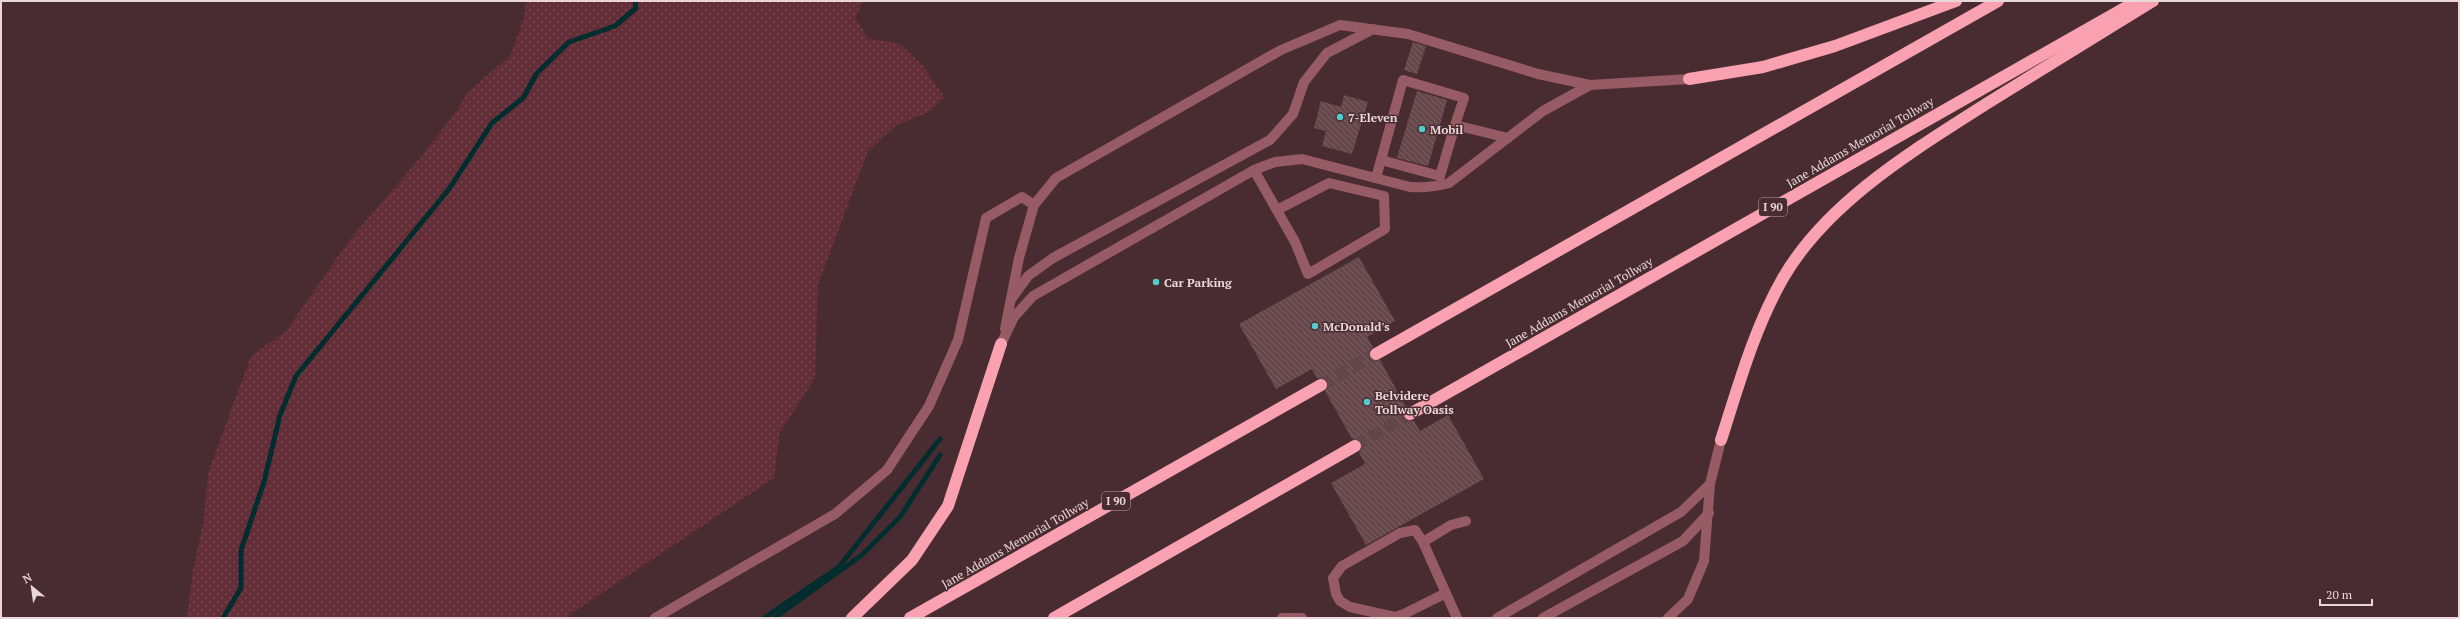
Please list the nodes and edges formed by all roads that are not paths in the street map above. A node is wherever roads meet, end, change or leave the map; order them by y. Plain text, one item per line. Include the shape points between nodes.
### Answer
1 (1956, 1) edge
2 (1998, 1) edge
3 (2137, 1) edge
4 (2153, 1) edge
5 (1373, 30) junction
6 (1689, 79) joint
7 (1590, 85) junction
8 (1455, 125) junction
9 (1508, 138) junction
10 (1381, 160) junction
11 (1254, 170) junction
12 (1376, 178) junction
13 (1034, 205) junction
14 (1277, 210) junction
15 (1011, 299) junction
16 (1001, 344) junction
17 (1376, 354) tunnel mouth
18 (1321, 385) tunnel mouth
19 (1410, 414) tunnel mouth
20 (1722, 440) joint
21 (1355, 446) tunnel mouth
22 (1710, 484) junction
23 (1709, 513) junction
24 (1466, 521) dead end
25 (1424, 542) junction
26 (1446, 593) junction
27 (655, 618) edge
28 (852, 618) edge
29 (910, 618) edge
30 (1054, 618) edge
31 (1282, 618) edge
32 (1302, 618) edge
33 (1457, 618) edge
34 (1497, 618) edge
35 (1543, 618) edge
36 (1668, 618) edge

1 - 6 highway via 1835,46 1763,67
2 - 17 highway
3 - 19 highway, Jane Addams Memorial Tollway / I 90
4 - 20 highway via 1951,127 1874,179 1823,226 1784,277 1752,340
5 - 7 lane via 1408,34 1538,74
5 - 13 lane via 1340,25 1281,50 1056,178
5 - 15 lane via 1327,53 1304,82 1293,114 1270,140 1053,258 1028,276
6 - 7 lane
7 - 9 lane via 1543,111
8 - 9 lane
8 - 10 lane via 1440,176
8 - 10 lane via 1464,98 1403,80
9 - 12 lane via 1449,183 1410,187
10 - 12 lane
11 - 12 lane via 1275,162 1302,159
11 - 14 lane
11 - 16 lane via 1033,296 1014,317
13 - 15 lane
13 - 27 lane via 1022,197 986,218 958,340 929,406 887,470 835,514
14 - 14 lane via 1295,242 1308,274 1385,229 1384,196 1329,183
15 - 16 lane
16 - 28 highway via 948,506 912,560
18 - 29 highway, Jane Addams Memorial Tollway / I 90
20 - 22 lane
21 - 30 highway
22 - 23 lane
22 - 34 lane via 1681,512
23 - 35 lane via 1683,541
23 - 36 lane via 1704,561 1688,600
24 - 25 lane via 1451,524
25 - 26 lane
25 - 26 lane via 1414,530 1408,530 1351,560 1337,571 1333,578 1336,594 1340,601 1350,607 1395,617
26 - 33 lane
31 - 32 lane

